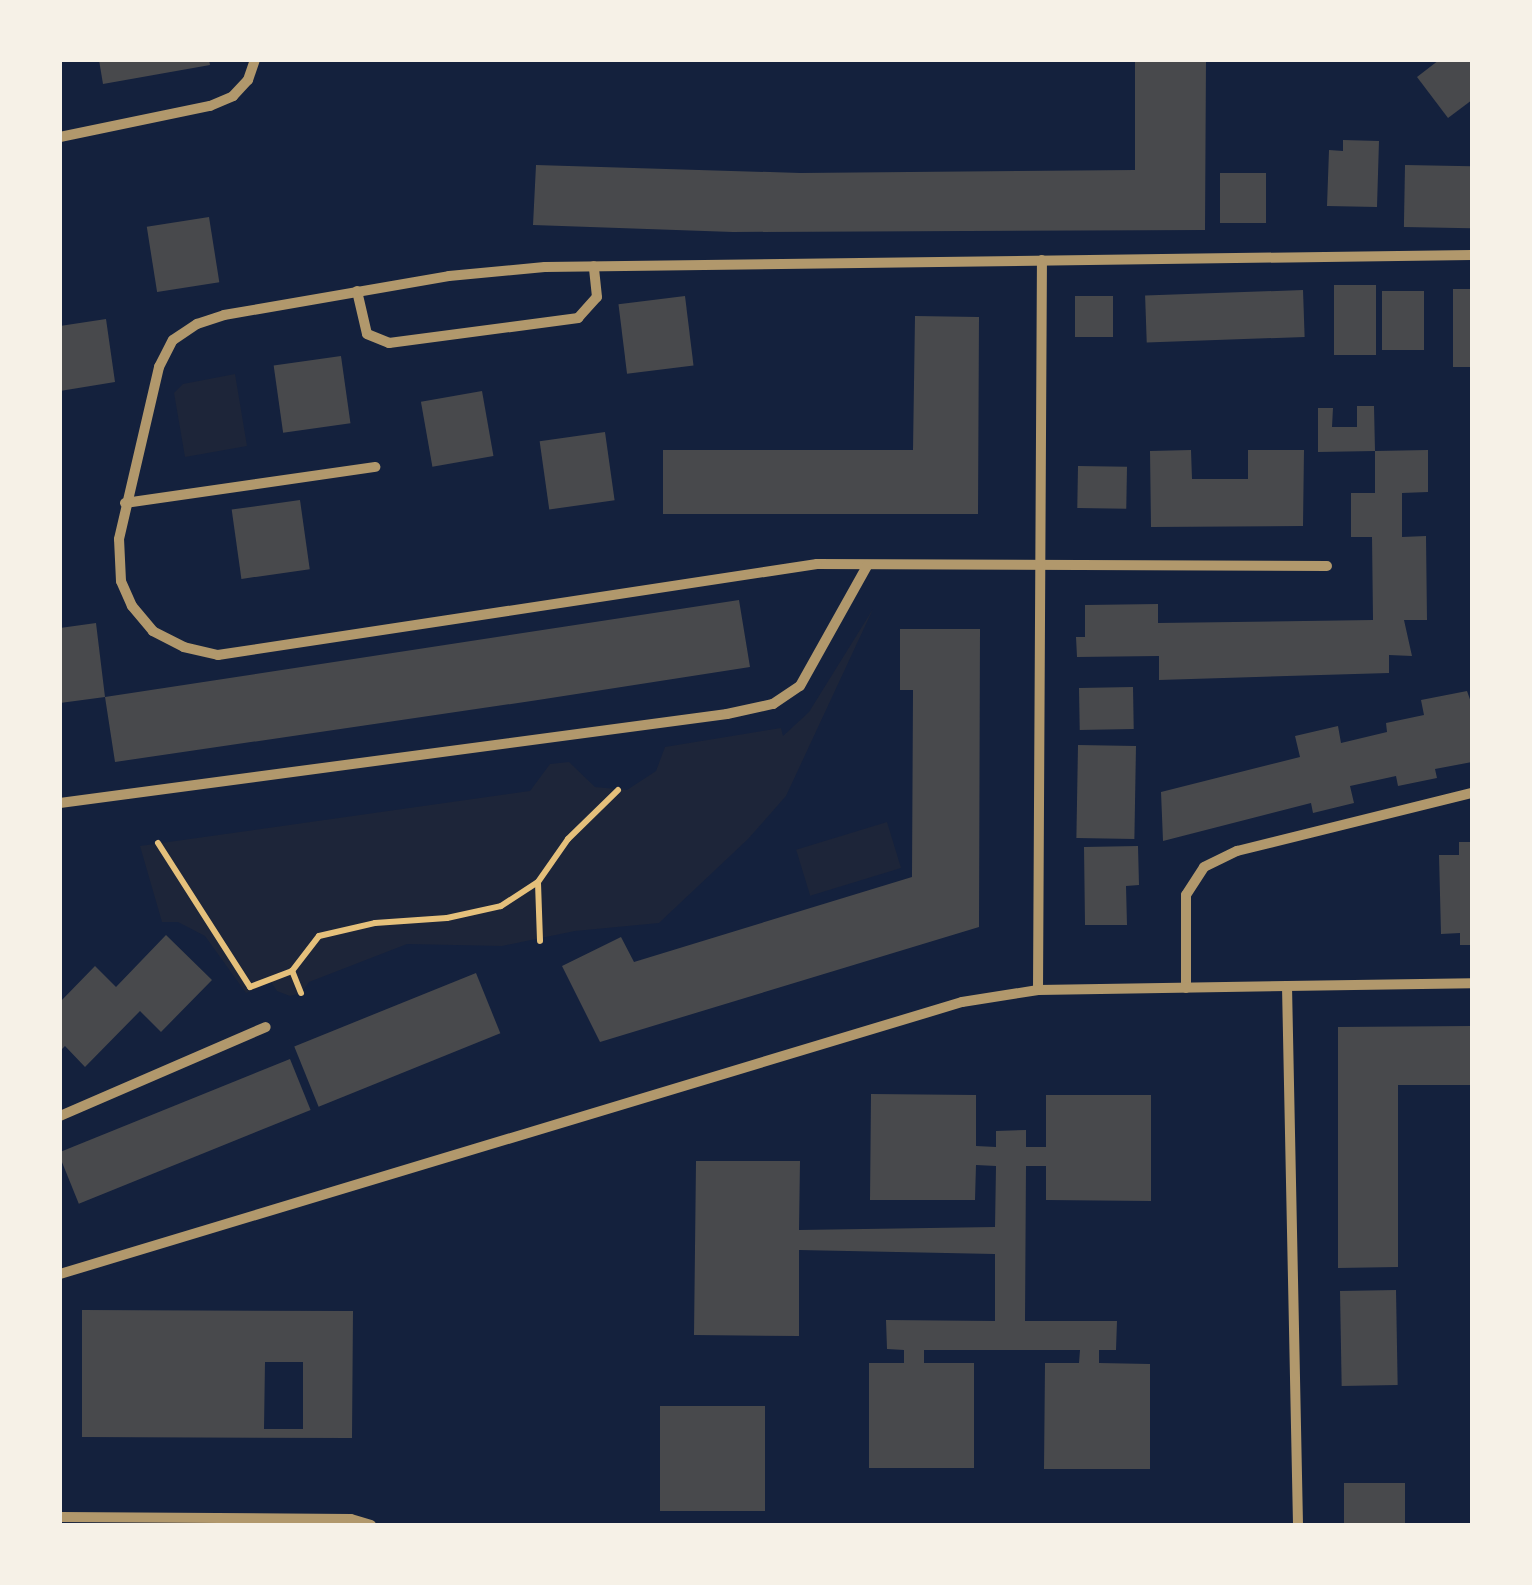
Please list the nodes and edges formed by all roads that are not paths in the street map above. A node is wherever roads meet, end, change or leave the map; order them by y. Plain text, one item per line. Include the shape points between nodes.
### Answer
1 (255, 60) edge
2 (60, 137) edge
3 (1472, 254) edge
4 (1042, 260) junction
5 (594, 266) junction
6 (357, 291) junction
7 (374, 466) dead end
8 (125, 503) junction
9 (867, 566) junction
10 (1040, 566) junction
11 (1327, 566) dead end
12 (1472, 793) edge
13 (60, 802) edge
14 (1472, 983) edge
15 (1287, 986) junction
16 (1186, 988) junction
17 (1038, 990) junction
18 (266, 1027) dead end
19 (60, 1116) edge
20 (60, 1274) edge
21 (60, 1517) edge
22 (371, 1525) edge
23 (1298, 1525) edge

1 - 2 street via 234,96 210,106
3 - 4 street
4 - 5 street
4 - 10 street
5 - 6 street via 449,276
5 - 6 street via 597,297 578,318 390,343 368,334
6 - 8 street via 224,315 174,340 159,367
7 - 8 street
8 - 9 street via 121,582 132,606 153,631 218,655 817,564
9 - 10 street
9 - 13 street via 800,686 773,704
10 - 11 street
10 - 17 street
12 - 16 street via 1237,851 1204,867 1186,895
14 - 15 street
15 - 16 street
15 - 23 street
16 - 17 street
17 - 20 street via 962,1002
18 - 19 street
21 - 22 street via 352,1518

